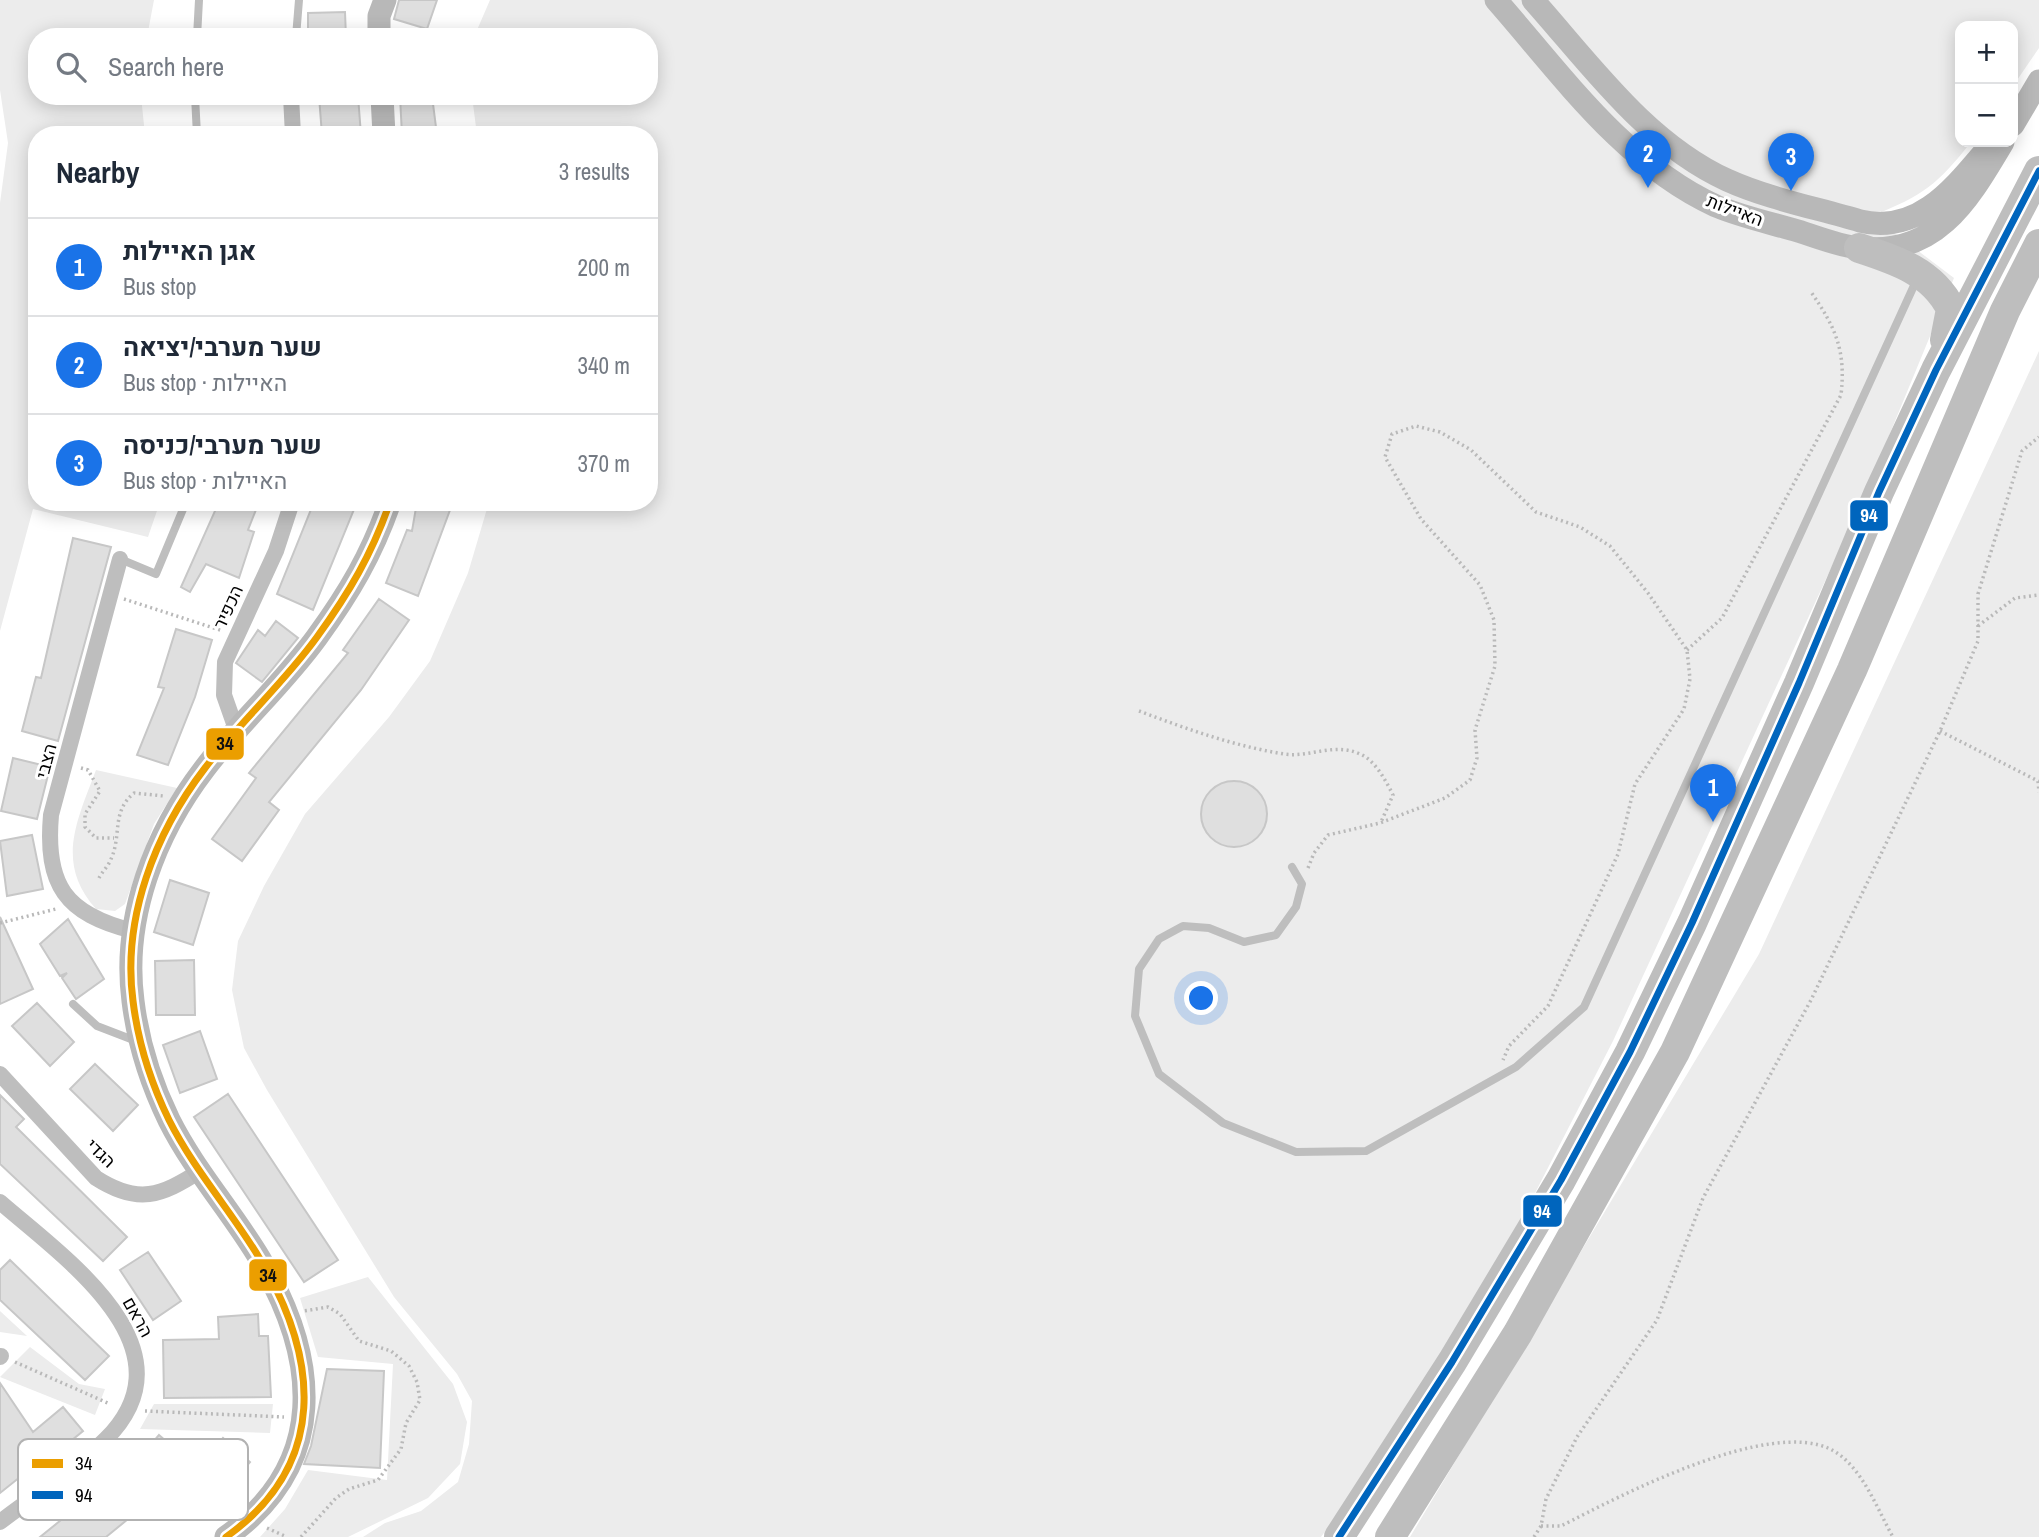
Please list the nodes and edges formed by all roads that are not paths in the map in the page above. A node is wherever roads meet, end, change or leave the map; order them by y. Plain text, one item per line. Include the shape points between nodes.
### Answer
1 (199, 0) edge
2 (299, 0) edge
3 (385, 0) edge
4 (1496, 0) edge
5 (1533, 0) edge
6 (197, 28) edge
7 (297, 28) edge
8 (379, 28) edge
9 (2033, 90) edge
10 (195, 105) edge
11 (291, 105) edge
12 (382, 105) edge
13 (2018, 110) edge
14 (2018, 116) edge
15 (197, 126) edge
16 (293, 126) edge
17 (384, 126) edge
18 (1987, 147) edge
19 (2000, 147) edge
20 (2039, 171) edge
21 (2039, 244) edge
22 (1859, 248) junction
23 (1920, 273) junction
24 (1936, 370) junction
25 (182, 511) edge
26 (289, 511) edge
27 (387, 511) edge
28 (120, 559) joint
29 (237, 732) junction
30 (1292, 867) dead end
31 (133, 931) junction
32 (73, 1004) dead end
33 (140, 1042) junction
34 (0, 1074) edge
35 (200, 1171) junction
36 (0, 1202) edge
37 (106, 1439) edge
38 (18, 1507) edge
39 (0, 1521) edge
40 (226, 1537) edge
41 (1339, 1537) edge
42 (1390, 1537) edge

1 - 6 lane
2 - 7 lane
3 - 8 street
4 - 22 street, האיילות via 1604,123 1658,171 1716,206
5 - 18 street, האיילות via 1654,132 1703,166 1754,190 1874,225 1896,223 1937,203
9 - 13 street
9 - 14 street
10 - 15 lane
11 - 16 street
12 - 17 street
19 - 22 street, האיילות via 1947,223 1899,245
20 - 24 highway
21 - 42 highway via 2005,311 1852,670 1675,1052 1518,1333
22 - 23 highway
23 - 24 highway via 1933,282 1951,309
23 - 30 lane via 1584,1007 1516,1068 1366,1151 1297,1152 1223,1123 1160,1074 1135,1016 1139,969 1159,939 1183,926 1209,929 1244,942 1276,935 1296,907 1302,884
24 - 41 highway via 1630,1052 1561,1180 1452,1362
25 - 28 lane via 156,574
26 - 29 street, הכפיר via 276,551 225,662 224,695
27 - 29 street via 373,550 350,591
28 - 31 street, הצבי via 51,815 49,838 61,892 72,905
29 - 31 street via 205,768 159,845
31 - 33 street via 130,964
32 - 33 lane via 111,1034
33 - 35 street via 169,1120
34 - 35 street, הגדי via 96,1178 116,1191 153,1195
35 - 40 street via 259,1257 288,1315 304,1380 302,1428 292,1463 275,1492
36 - 37 street, הראם via 75,1267 104,1298 133,1342 138,1363 131,1401
38 - 39 street, הראם

